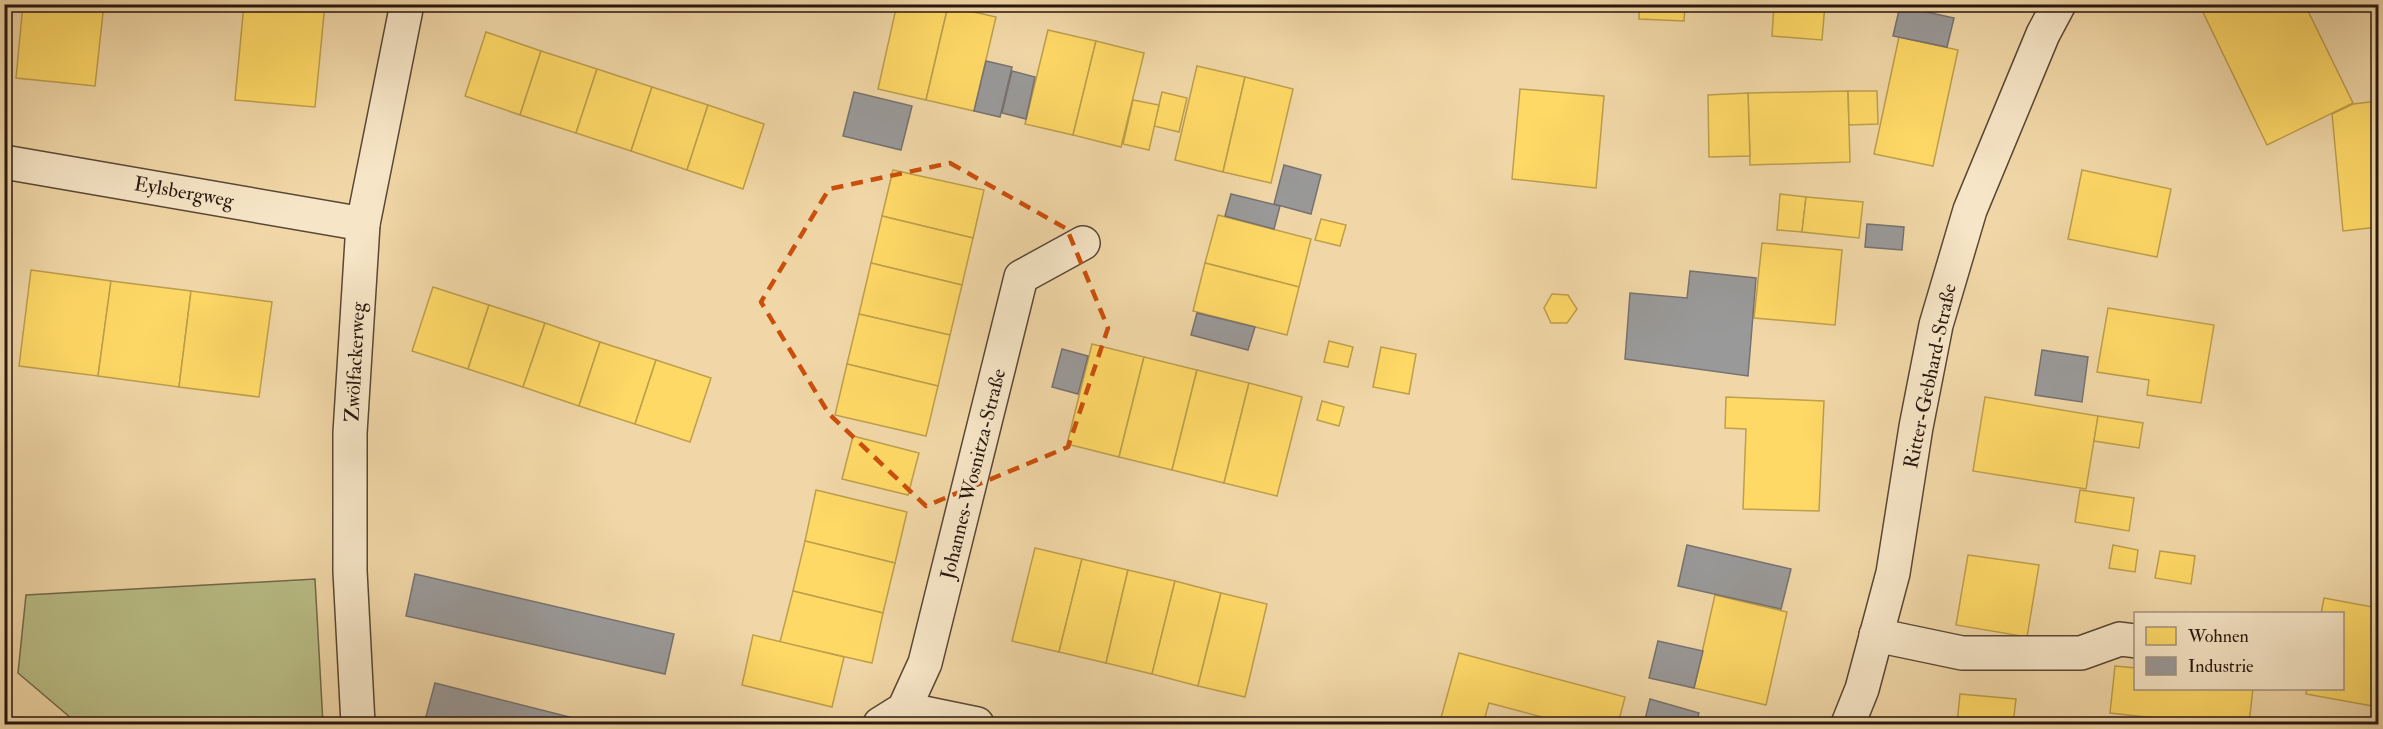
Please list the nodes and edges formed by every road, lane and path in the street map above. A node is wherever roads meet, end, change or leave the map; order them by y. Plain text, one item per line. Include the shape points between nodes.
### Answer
1 (407, 4) edge
2 (2059, 4) edge
3 (4, 162) edge
4 (363, 224) junction
5 (1083, 243) dead end
6 (1876, 635) junction
7 (2134, 641) edge
8 (892, 717) edge
9 (358, 724) edge
10 (977, 724) edge
11 (1848, 724) edge

1 - 4 street, Zwölfackerweg
2 - 6 street, Ritter-Gebhard-Straße via 1970,210 1936,325 1893,573
3 - 4 street, Eylsbergweg
4 - 9 street, Zwölfackerweg via 350,433 350,571
5 - 8 street, Johannes-Wosnitza-Straße via 1021,277 925,663
6 - 7 street via 1962,653 2081,653 2120,639
6 - 11 street, Ritter-Gebhard-Straße
8 - 10 street

